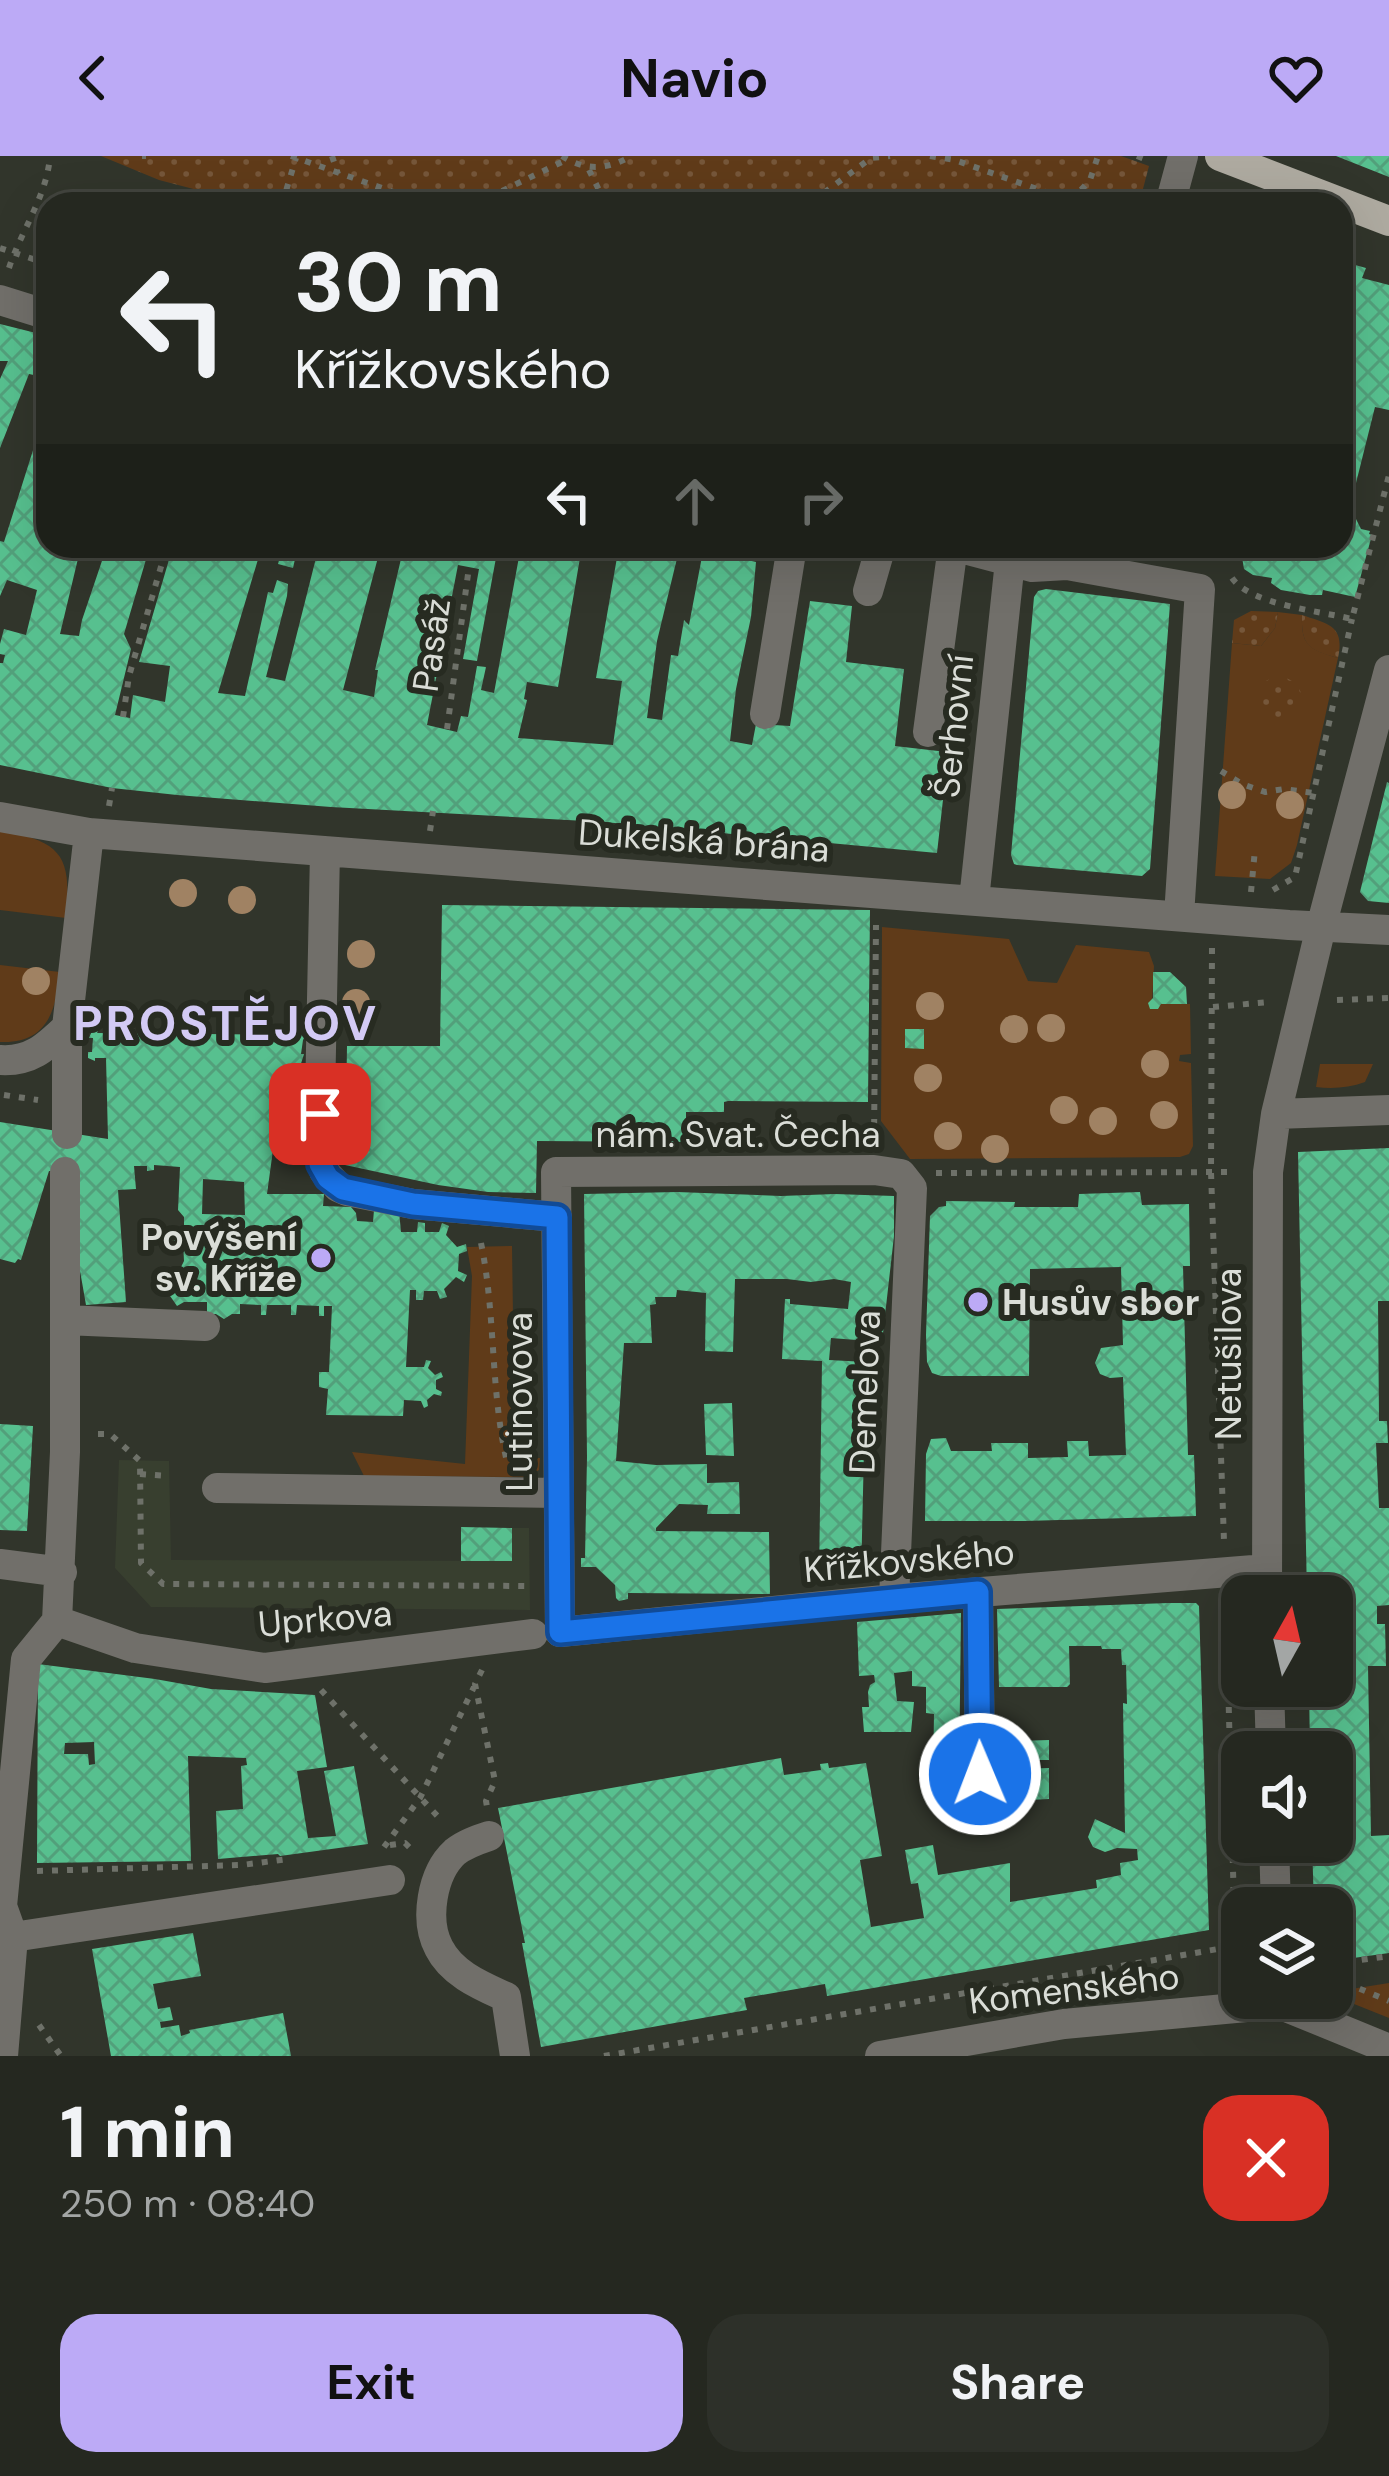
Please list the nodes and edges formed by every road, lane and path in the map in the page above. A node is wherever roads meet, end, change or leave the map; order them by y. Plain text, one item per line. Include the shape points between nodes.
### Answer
1 (50, 156) edge
2 (332, 156) edge
3 (631, 156) edge
4 (890, 156) edge
5 (930, 156) edge
6 (1098, 156) edge
7 (1183, 156) edge
8 (1220, 156) edge
9 (293, 157) edge
10 (868, 157) edge
11 (564, 158) edge
12 (588, 168) junction
13 (338, 174) junction
14 (41, 192) edge
15 (286, 192) edge
16 (391, 192) edge
17 (498, 192) edge
18 (600, 192) edge
19 (825, 192) edge
20 (1043, 192) edge
21 (1079, 192) edge
22 (1173, 192) edge
23 (1315, 192) edge
24 (36, 205) edge
25 (1353, 206) edge
26 (1389, 220) edge
27 (0, 248) edge
28 (14, 253) junction
29 (36, 260) edge
30 (3, 287) edge
31 (36, 308) edge
32 (1389, 475) edge
33 (163, 558) edge
34 (790, 558) edge
35 (878, 558) edge
36 (951, 558) edge
37 (999, 558) edge
38 (1060, 558) edge
39 (1081, 558) edge
40 (1215, 558) edge
41 (1010, 561) junction
42 (1221, 562) dead end
43 (470, 567) dead end
44 (1230, 575) dead end
45 (868, 591) dead end
46 (1352, 619) junction
47 (1389, 670) edge
48 (765, 714) dead end
49 (123, 717) dead end
50 (447, 729) dead end
51 (928, 732) dead end
52 (1215, 767) dead end
53 (1314, 793) junction
54 (0, 817) edge
55 (89, 833) junction
56 (1255, 849) dead end
57 (326, 851) junction
58 (877, 892) junction
59 (974, 900) junction
60 (1179, 916) junction
61 (1212, 919) junction
62 (1321, 927) junction
63 (1389, 930) edge
64 (67, 1027) junction
65 (0, 1060) edge
66 (1389, 1110) edge
67 (1276, 1114) junction
68 (67, 1134) dead end
69 (65, 1172) dead end
70 (556, 1172) joint
71 (1211, 1172) junction
72 (1268, 1172) junction
73 (896, 1177) junction
74 (474, 1210) junction
75 (557, 1217) junction
76 (64, 1321) junction
77 (206, 1326) dead end
78 (64, 1433) junction
79 (140, 1474) junction
80 (169, 1476) dead end
81 (218, 1488) dead end
82 (513, 1491) junction
83 (559, 1492) junction
84 (0, 1564) edge
85 (62, 1572) junction
86 (1226, 1572) junction
87 (1238, 1575) edge
88 (1266, 1575) edge
89 (560, 1587) junction
90 (978, 1592) junction
91 (894, 1599) junction
92 (57, 1622) junction
93 (546, 1633) junction
94 (496, 1639) junction
95 (314, 1662) junction
96 (475, 1684) junction
97 (980, 1774) dead end
98 (420, 1798) junction
99 (477, 1840) junction
100 (289, 1859) dead end
101 (5, 1871) junction
102 (438, 1876) junction
103 (390, 1880) dead end
104 (1236, 1887) edge
105 (6, 1936) edge
106 (1221, 1951) edge
107 (1389, 1956) edge
108 (1353, 1961) edge
109 (1353, 1986) edge
110 (1389, 2001) edge
111 (1221, 2007) edge
112 (1320, 2019) edge
113 (1389, 2049) edge
114 (3, 2056) edge
115 (515, 2056) edge
116 (604, 2056) edge
117 (880, 2056) edge

1 - 14 path
2 - 13 path
3 - 12 path
4 - 10 path
5 - 20 path
6 - 21 path
7 - 22 street
8 - 23 main road
9 - 13 path
9 - 15 path
10 - 19 path
11 - 12 path
11 - 17 path
12 - 18 path
13 - 16 path
24 - 28 path
25 - 26 main road
27 - 28 path
28 - 29 path
28 - 30 path
30 - 31 street
32 - 46 path
33 - 49 path
34 - 48 street
35 - 45 street
36 - 51 street
37 - 41 street
38 - 41 street via 1032,567
39 - 60 street via 1200,589
40 - 42 path
41 - 59 street, Šerhovní
43 - 50 path, Pasáž
44 - 46 path via 1268,600
46 - 53 path
47 - 62 street, Netušilova
52 - 53 path via 1264,792
53 - 56 path via 1295,877 1251,892
54 - 55 street, Dukelská brána
55 - 57 street, Dukelská brána
55 - 64 street
57 - 58 street, Dukelská brána
57 - 74 street via 320,1164 338,1186 363,1195
58 - 59 street, Dukelská brána
58 - 73 path
59 - 60 street, Dukelská brána
60 - 61 street, Dukelská brána
61 - 62 street, Dukelská brána
61 - 71 path
62 - 63 street, Dukelská brána
62 - 67 street, Netušilova
64 - 65 street via 38,1055
64 - 68 street
66 - 67 street
67 - 72 street, Netušilova
69 - 76 street
70 - 73 street, nám. Svat. Čecha
70 - 75 street, Lutinovova
71 - 72 path
71 - 73 path
71 - 86 path
72 - 88 street, Netušilova
73 - 91 street, Demelova
74 - 75 street
74 - 82 path
75 - 83 street, Lutinovova
76 - 77 street
76 - 78 street
78 - 79 path via 110,1434 140,1461
78 - 85 street
79 - 80 path
79 - 89 path via 141,1563 164,1584
81 - 82 street
82 - 83 street
83 - 89 street, Lutinovova
84 - 85 street
85 - 92 street
86 - 87 street, Křížkovského
86 - 90 street, Křížkovského
86 - 104 path
89 - 93 street, Lutinovova
90 - 91 street, Křížkovského
90 - 97 street
91 - 93 street, Křížkovského
92 - 95 street, Uprkova via 135,1648 265,1667
92 - 101 street via 26,1658
93 - 94 street, Uprkova
94 - 95 street, Uprkova
94 - 96 path
95 - 98 path via 322,1694
96 - 98 path
96 - 99 path via 495,1781
98 - 99 path
98 - 102 path via 384,1846 405,1843
99 - 102 street
100 - 101 path
101 - 105 street
102 - 115 street via 432,1923 439,1948 458,1971 506,1997
103 - 105 street
105 - 114 street
106 - 116 path
107 - 108 path
109 - 110 path
111 - 117 street, Komenského
112 - 113 street

